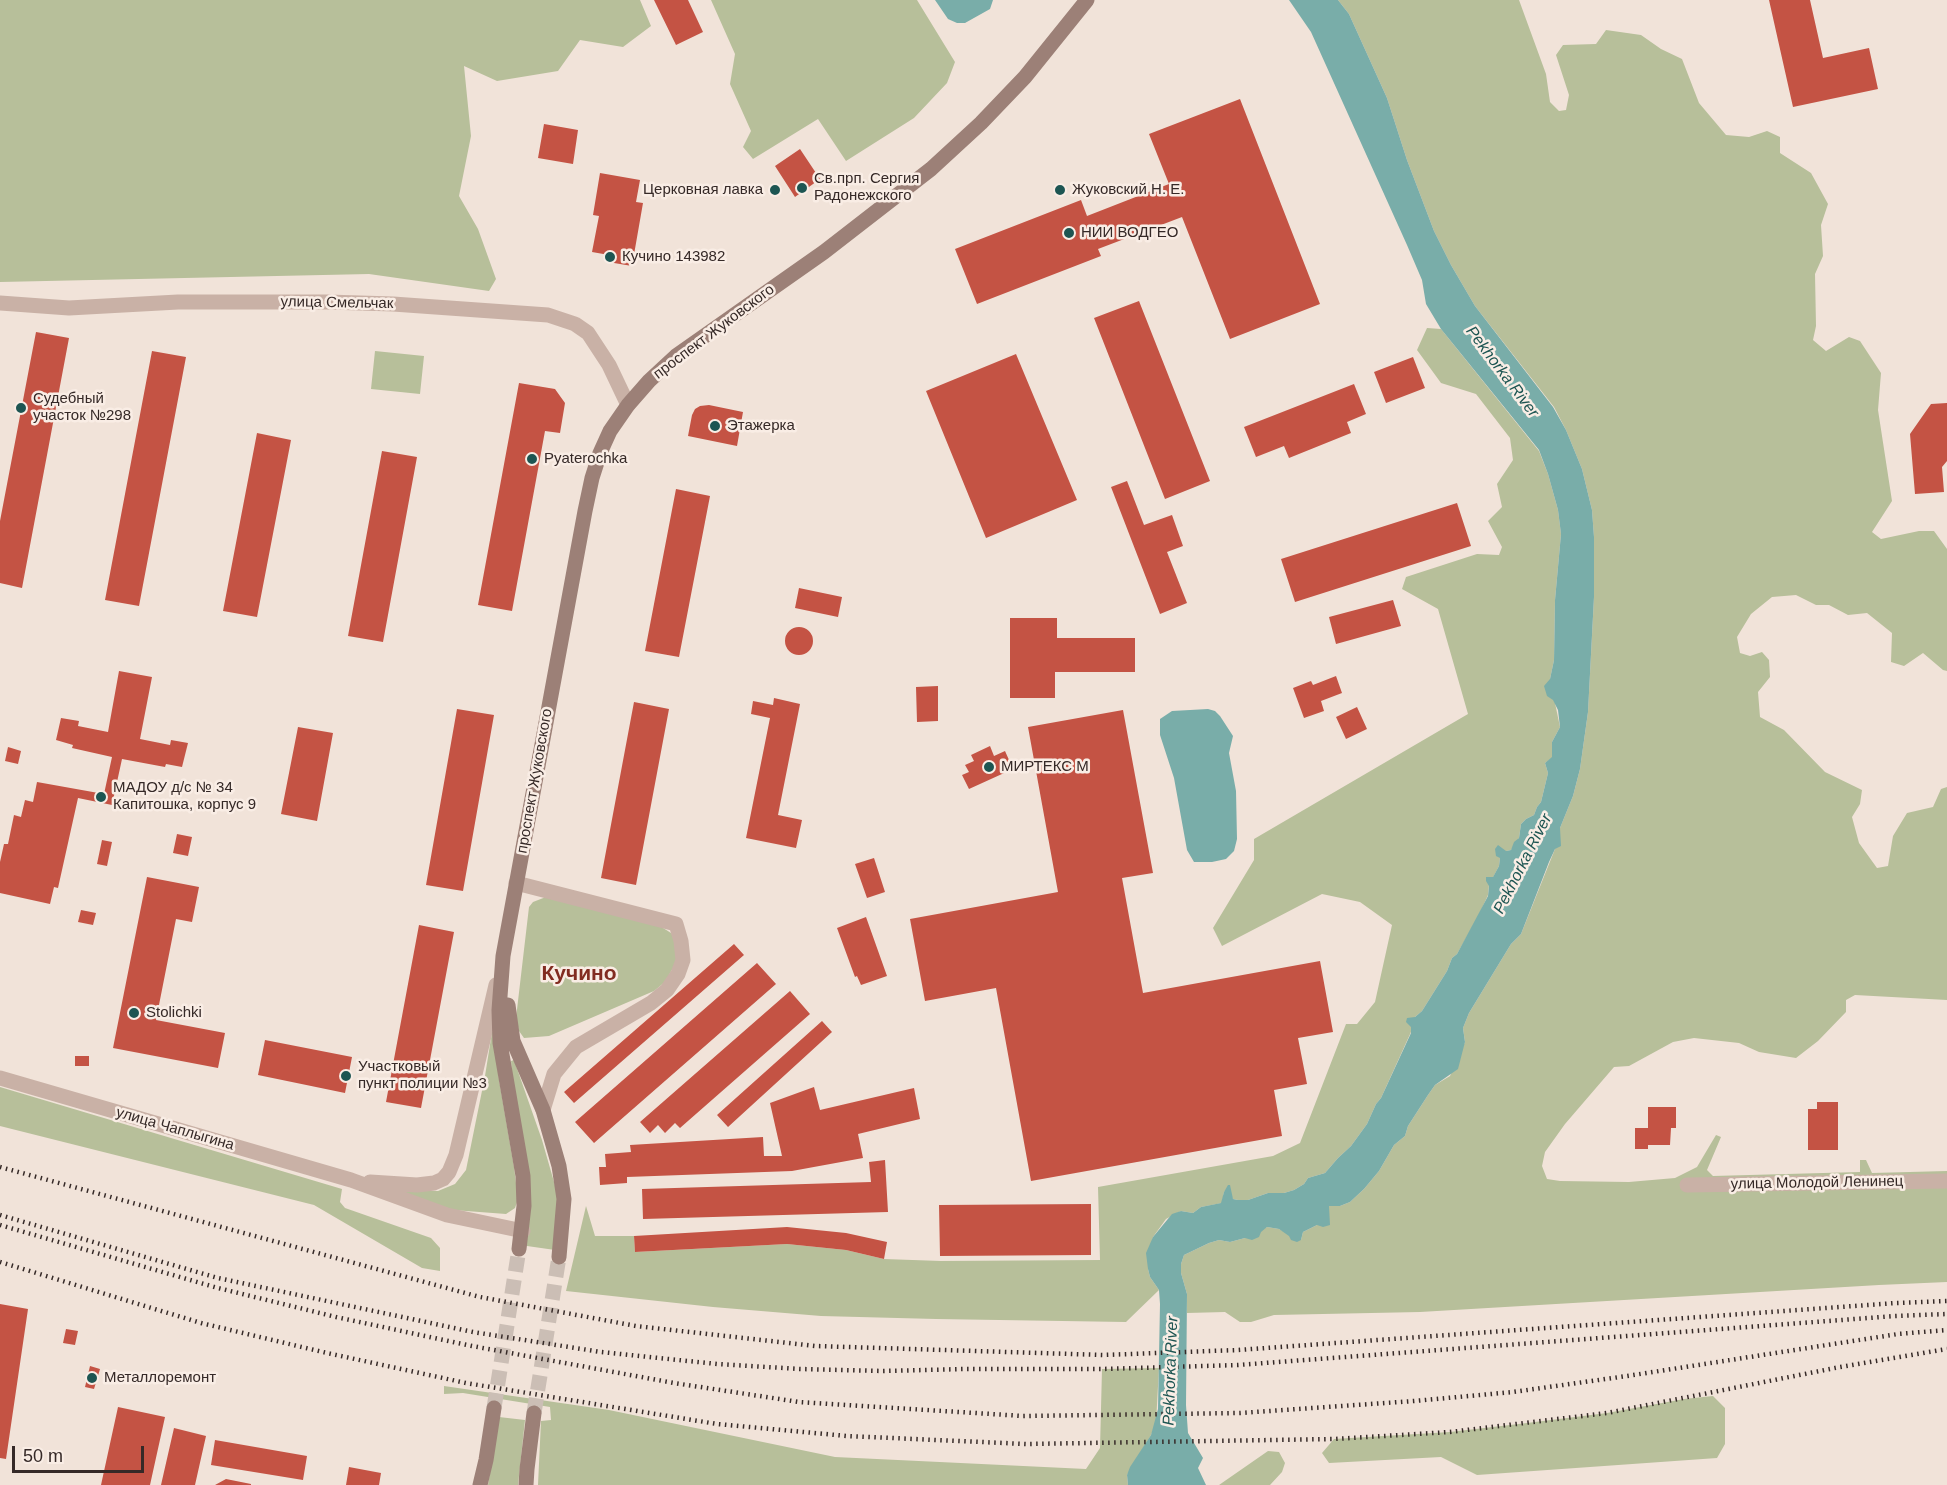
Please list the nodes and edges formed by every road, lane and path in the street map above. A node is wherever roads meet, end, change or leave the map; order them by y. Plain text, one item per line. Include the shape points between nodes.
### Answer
1 (1087, 0) edge
2 (0, 303) edge
3 (628, 405) junction
4 (516, 883) junction
5 (510, 921) junction
6 (503, 956) junction
7 (0, 1078) edge
8 (543, 1110) junction
9 (351, 1180) junction
10 (1947, 1181) edge
11 (1687, 1185) dead end
12 (523, 1231) junction
13 (519, 1249) tunnel mouth
14 (559, 1257) tunnel mouth
15 (494, 1408) tunnel mouth
16 (534, 1413) tunnel mouth
17 (480, 1485) edge
18 (526, 1485) edge

1 - 3 main road, проспект Жуковского via 1025,77 931,169 824,252 676,356
2 - 3 street, улица Смельчак via 69,309 178,302 327,302 548,315 588,333
3 - 4 main road, проспект Жуковского via 610,431 592,478
4 - 5 main road, проспект Жуковского
4 - 8 street via 676,924 681,941 683,960 667,990 576,1047 554,1074
5 - 6 main road, проспект Жуковского
5 - 8 main road, проспект Жуковского via 510,1028
6 - 9 street, улица Чаплыгина via 449,1172 434,1183 417,1185
6 - 12 main road, проспект Жуковского via 500,1043 522,1167
7 - 9 street, улица Чаплыгина
8 - 14 main road, проспект Жуковского via 564,1199
9 - 12 street, улица Чаплыгина via 447,1215
10 - 11 street, улица Молодой Ленинец
12 - 13 main road, проспект Жуковского
15 - 17 main road
16 - 18 main road

